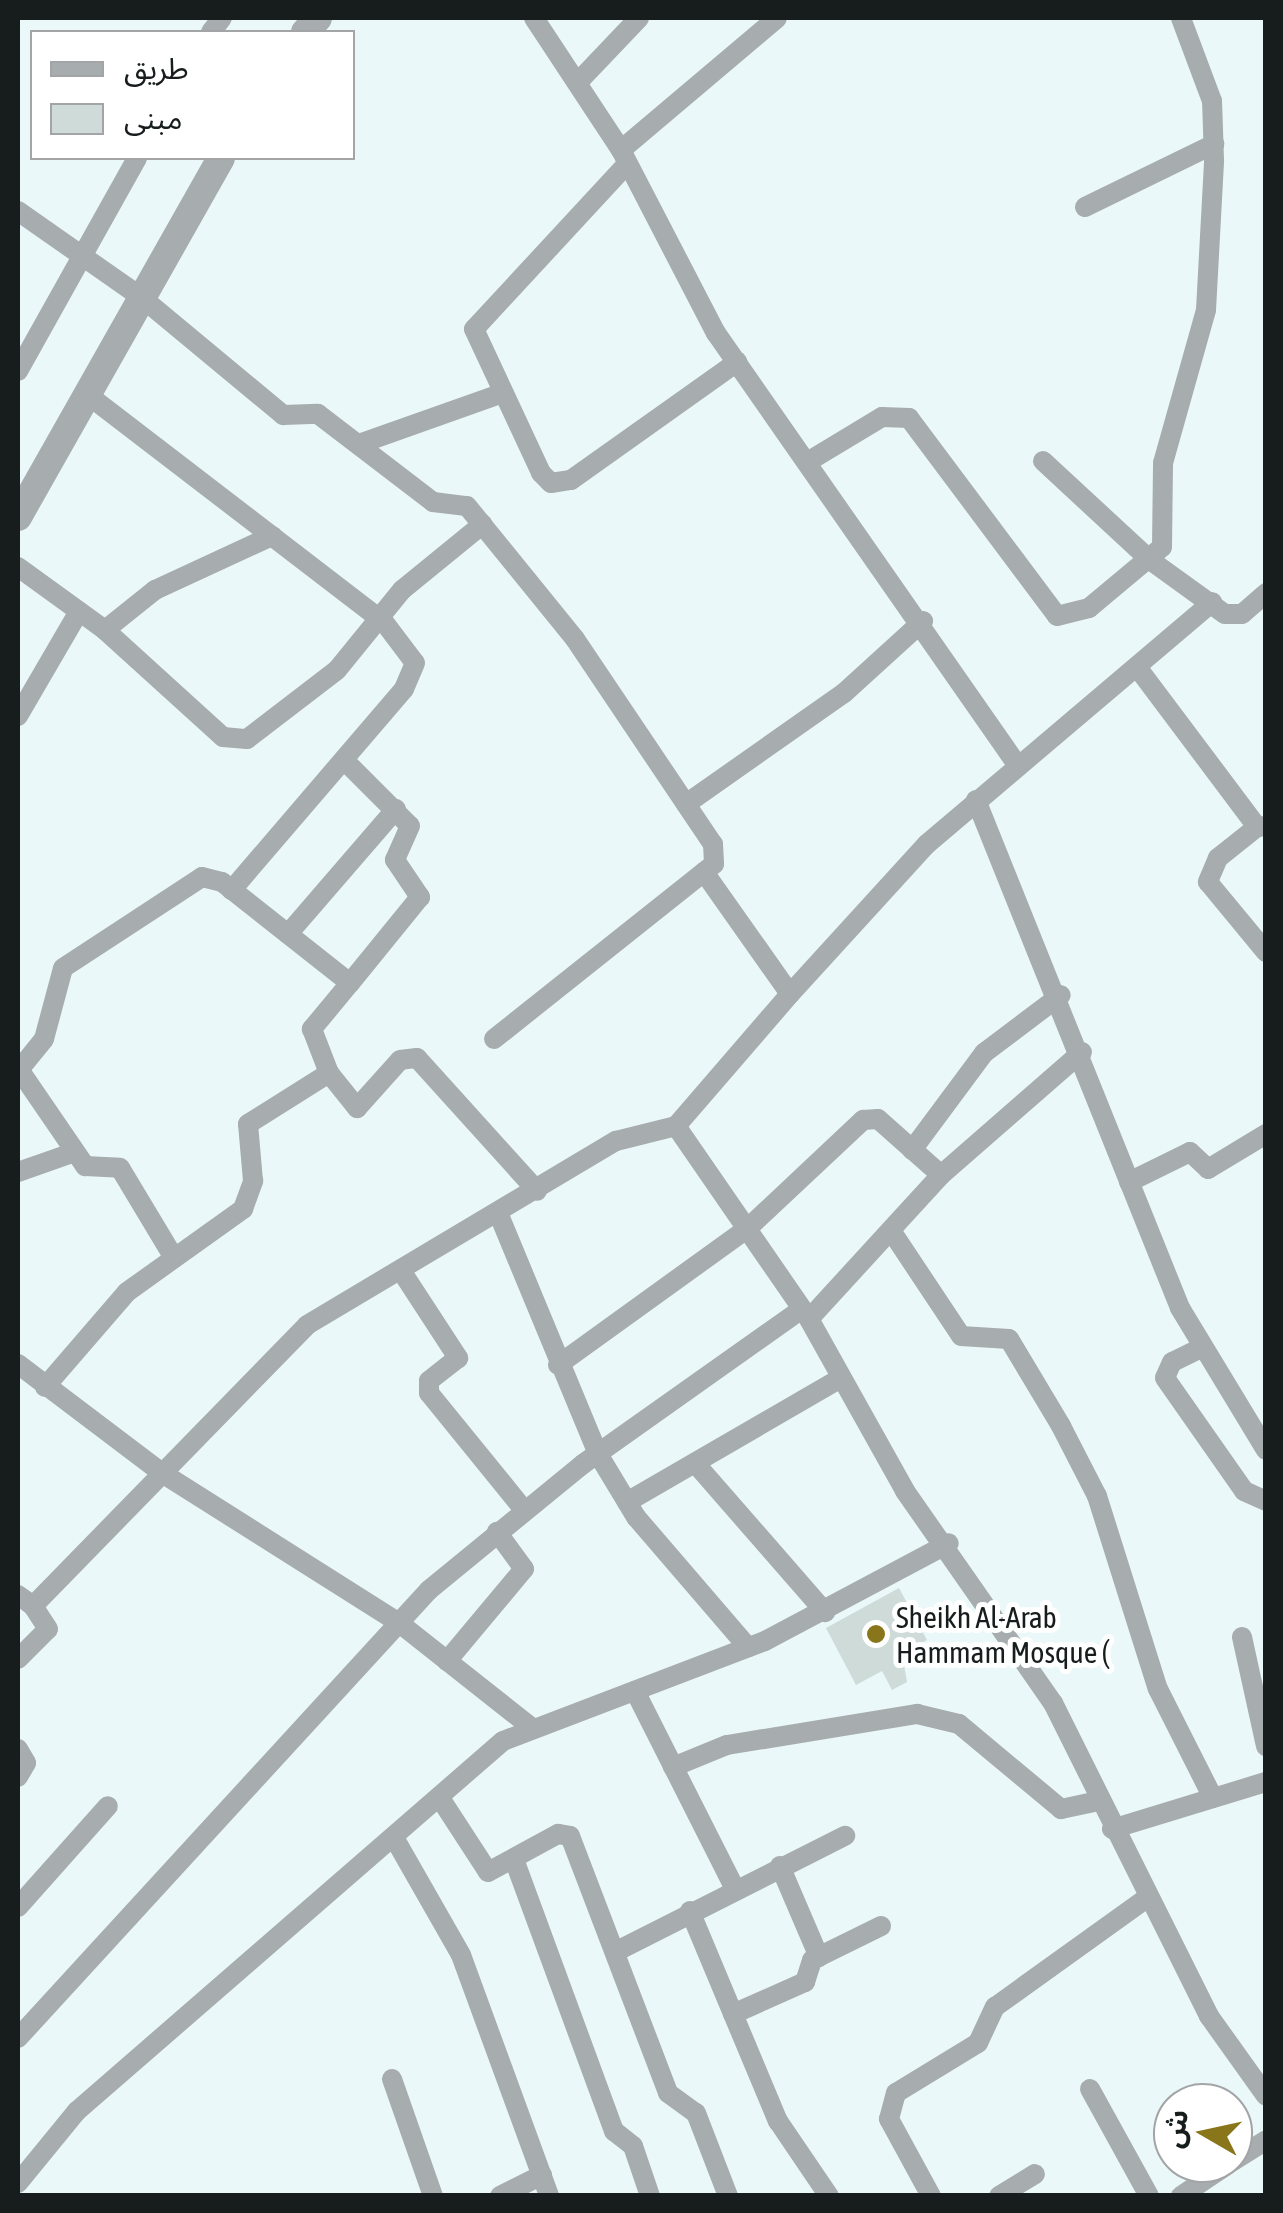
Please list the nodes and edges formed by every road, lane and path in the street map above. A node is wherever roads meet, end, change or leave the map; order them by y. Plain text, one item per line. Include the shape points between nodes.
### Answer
1 (534, 18) edge
2 (639, 18) edge
3 (777, 18) edge
4 (1180, 18) edge
5 (579, 81) junction
6 (1214, 144) junction
7 (624, 157) junction
8 (135, 160) edge
9 (220, 160) edge
10 (1085, 206) dead end
11 (18, 212) edge
12 (81, 260) junction
13 (141, 298) junction
14 (737, 362) junction
15 (18, 371) edge
16 (500, 394) junction
17 (88, 395) junction
18 (359, 444) junction
19 (809, 461) junction
20 (1043, 461) dead end
21 (19, 510) edge
22 (483, 524) junction
23 (272, 536) junction
24 (1150, 560) junction
25 (18, 568) edge
26 (1266, 592) edge
27 (1212, 602) junction
28 (78, 611) junction
29 (923, 620) junction
30 (384, 622) junction
31 (104, 630) junction
32 (1137, 667) junction
33 (18, 716) edge
34 (344, 760) junction
35 (1018, 766) junction
36 (976, 800) junction
37 (686, 804) junction
38 (396, 809) junction
39 (1261, 827) edge
40 (704, 872) junction
41 (232, 890) junction
42 (288, 934) junction
43 (1266, 952) edge
44 (350, 983) junction
45 (790, 994) junction
46 (1061, 995) junction
47 (494, 1039) dead end
48 (1082, 1052) junction
49 (20, 1066) edge
50 (329, 1073) junction
51 (676, 1126) junction
52 (1266, 1134) edge
53 (912, 1150) junction
54 (75, 1152) junction
55 (18, 1172) edge
56 (940, 1175) junction
57 (1130, 1182) junction
58 (537, 1191) junction
59 (499, 1215) junction
60 (748, 1228) junction
61 (894, 1235) junction
62 (174, 1258) junction
63 (402, 1272) junction
64 (806, 1314) junction
65 (1203, 1347) junction
66 (18, 1364) edge
67 (558, 1364) junction
68 (841, 1378) junction
69 (45, 1387) junction
70 (1266, 1450) edge
71 (598, 1454) junction
72 (695, 1463) junction
73 (162, 1473) junction
74 (1266, 1500) edge
75 (627, 1502) junction
76 (524, 1510) junction
77 (497, 1532) junction
78 (949, 1543) junction
79 (25, 1600) edge
80 (825, 1612) junction
81 (398, 1622) junction
82 (1242, 1638) dead end
83 (748, 1647) junction
84 (18, 1659) edge
85 (448, 1661) junction
86 (635, 1691) junction
87 (532, 1728) junction
88 (1266, 1746) edge
89 (18, 1749) edge
90 (674, 1767) junction
91 (18, 1776) edge
92 (1266, 1782) edge
93 (440, 1798) junction
94 (1213, 1798) junction
95 (1099, 1801) junction
96 (108, 1806) dead end
97 (1112, 1829) junction
98 (845, 1836) dead end
99 (396, 1841) junction
100 (515, 1862) junction
101 (780, 1866) junction
102 (734, 1886) junction
103 (1148, 1898) junction
104 (18, 1907) edge
105 (690, 1911) junction
106 (881, 1926) dead end
107 (616, 1952) junction
108 (819, 1957) junction
109 (733, 2014) junction
110 (18, 2038) edge
111 (392, 2078) dead end
112 (1090, 2089) dead end
113 (1266, 2096) edge
114 (1034, 2174) dead end
115 (18, 2183) edge
116 (546, 2185) edge
117 (433, 2196) edge
118 (500, 2196) edge
119 (650, 2196) edge
120 (728, 2196) edge
121 (829, 2196) edge
122 (931, 2196) edge
123 (999, 2196) edge
124 (1149, 2196) edge

1 - 5 street
2 - 5 street
3 - 7 street
4 - 6 street via 1212,101
5 - 7 street
6 - 10 street
6 - 24 street via 1206,310 1163,463 1168,534
7 - 14 street
7 - 16 street via 474,328
8 - 12 street
9 - 13 street
11 - 12 street
12 - 13 street
12 - 15 street
13 - 17 street
13 - 18 street via 283,415 310,411
14 - 16 street via 563,483 545,480
14 - 19 street
16 - 18 street
17 - 21 street
17 - 23 street
18 - 22 street via 433,502 459,502
19 - 24 street via 882,417 909,418 1057,616 1088,608
19 - 29 street
20 - 24 street
22 - 30 street via 402,590
22 - 37 street
23 - 30 street
23 - 31 street via 154,590
24 - 27 street
25 - 28 street
26 - 27 street via 1237,616
27 - 32 street
28 - 31 street
28 - 33 street
29 - 35 street
29 - 37 street via 844,693
30 - 31 street via 246,739 224,737
30 - 34 street via 416,668
32 - 35 street
32 - 39 street
34 - 38 street
34 - 41 street
35 - 36 street
36 - 45 street
36 - 46 street
37 - 40 street via 716,851
38 - 42 street
38 - 44 street via 410,826 395,860 419,888 418,905
39 - 43 street via 1218,858 1208,882
40 - 45 street
40 - 47 street
41 - 42 street
41 - 49 street via 196,879 156,915 72,959 55,984 39,1051
42 - 44 street
44 - 50 street via 312,1029
45 - 51 street
46 - 48 street
46 - 53 street via 984,1054
48 - 56 street
48 - 57 street
49 - 54 street
50 - 58 street via 357,1108 400,1060 417,1058
50 - 62 street via 248,1124 246,1202
51 - 58 street via 631,1134
51 - 60 street
52 - 57 street via 1208,1169 1190,1152
53 - 56 street
53 - 60 street via 878,1119 863,1120
54 - 55 street
54 - 62 street via 84,1166 120,1168
56 - 61 street
57 - 65 street
58 - 59 street
59 - 63 street
59 - 67 street
60 - 64 street
60 - 67 street
61 - 64 street
61 - 94 street via 961,1336 1009,1339 1061,1426 1098,1496 1158,1689
62 - 69 street via 127,1292
63 - 73 street via 307,1325
63 - 76 street via 458,1358 429,1381 430,1393
64 - 68 street
64 - 71 street
65 - 70 street
65 - 74 street via 1172,1362 1165,1378 1244,1492
66 - 69 street
67 - 71 street
68 - 72 street
68 - 78 street via 905,1491
69 - 73 street
71 - 75 street
71 - 76 street
72 - 75 street
72 - 80 street
73 - 79 street
73 - 81 street
75 - 83 street
76 - 77 street
77 - 81 street
77 - 85 street via 524,1569
78 - 80 street
78 - 95 street via 1053,1703
79 - 84 street via 48,1629
80 - 83 street
81 - 85 street
81 - 110 street
82 - 88 street
83 - 86 street
85 - 87 street
86 - 87 street
86 - 90 street
87 - 93 street via 503,1740
89 - 91 street via 26,1763
90 - 95 street via 726,1745 917,1714 959,1724 1061,1809
90 - 102 street
92 - 94 street
93 - 99 street
93 - 100 street via 488,1872
94 - 97 street
95 - 97 street
96 - 104 street
97 - 103 street
98 - 101 street
99 - 115 street via 77,2111
99 - 116 street via 462,1955
100 - 107 street via 558,1834 570,1836
100 - 119 street via 614,2131 630,2142
101 - 102 street
101 - 108 street
102 - 105 street
103 - 113 street via 1209,2016
103 - 122 street via 1061,1952 1038,1983 989,2014 978,2043 888,2105
105 - 107 street
105 - 109 street
106 - 108 street
107 - 120 street via 668,2092 701,2121
108 - 109 street via 805,1982
109 - 121 street via 778,2121
111 - 117 street
112 - 124 street
114 - 123 street
116 - 118 street

